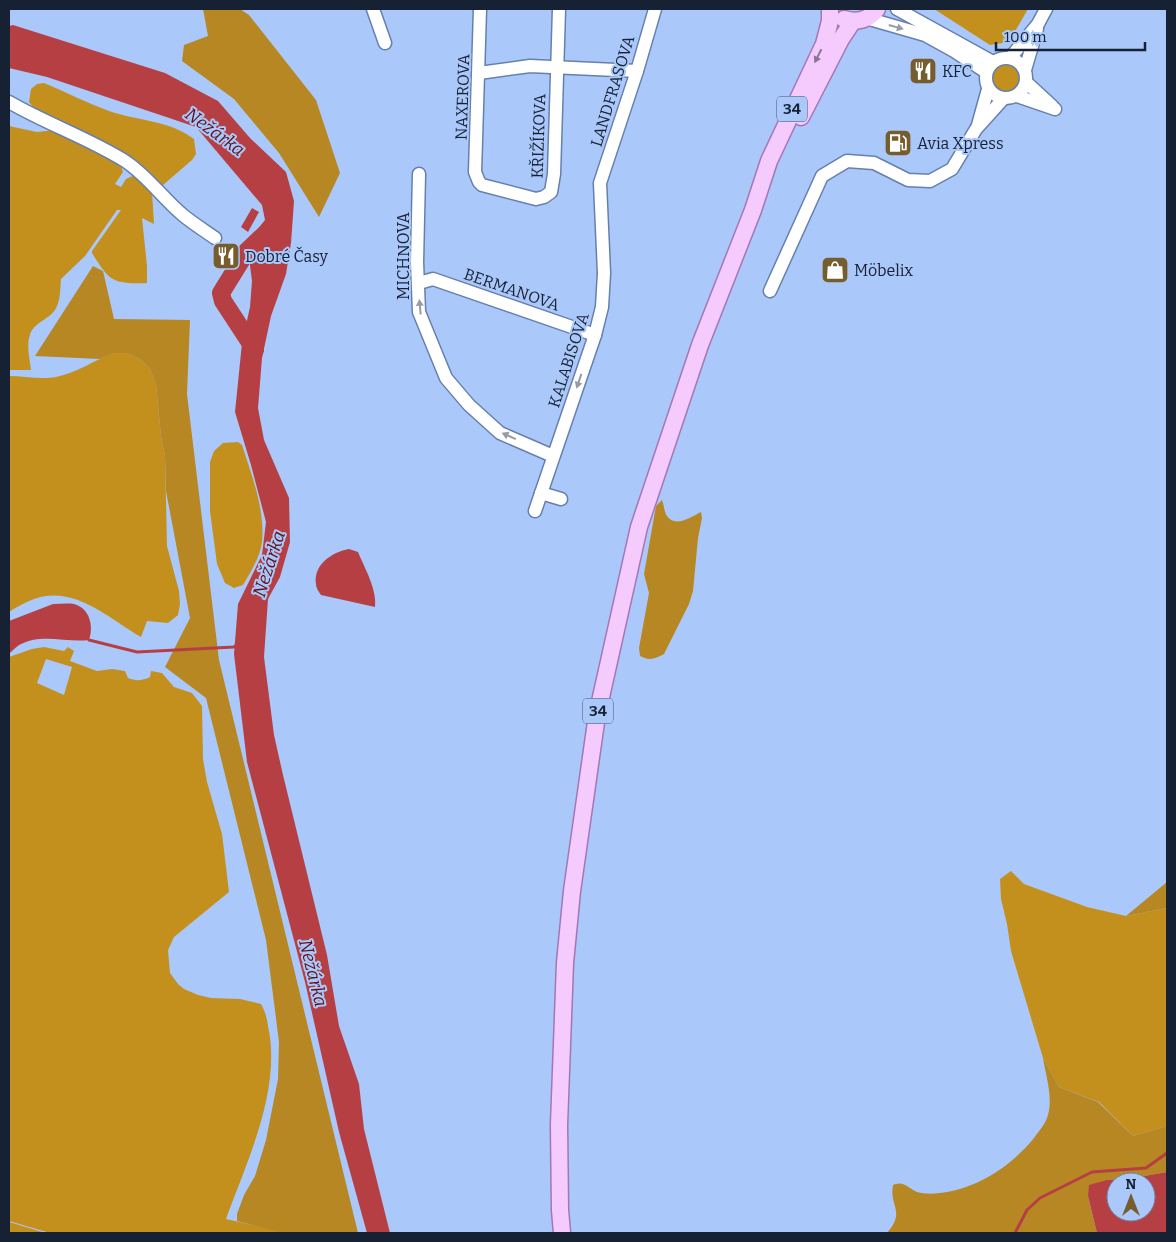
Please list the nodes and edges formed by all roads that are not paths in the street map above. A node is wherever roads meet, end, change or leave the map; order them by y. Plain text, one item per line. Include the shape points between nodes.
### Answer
1 (373, 9) edge
2 (480, 9) edge
3 (559, 9) edge
4 (655, 9) edge
5 (830, 9) edge
6 (897, 9) edge
7 (1046, 9) edge
8 (866, 16) edge
9 (1038, 24) junction
10 (385, 43) dead end
11 (1010, 58) junction
12 (990, 67) junction
13 (557, 68) junction
14 (637, 71) junction
15 (479, 73) junction
16 (1026, 76) junction
17 (988, 89) junction
18 (1017, 96) junction
19 (1003, 99) junction
20 (9, 102) edge
21 (976, 129) junction
22 (419, 174) dead end
23 (600, 184) joint
24 (482, 185) joint
25 (753, 210) junction
26 (216, 238) dead end
27 (419, 283) junction
28 (770, 291) dead end
29 (595, 335) junction
30 (553, 456) junction
31 (541, 493) junction
32 (561, 499) dead end
33 (535, 512) dead end
34 (562, 1233) edge

1 - 10 street
2 - 15 street, NAXEROVA
3 - 13 street, KŘIŽÍKOVA
4 - 14 street, LANDFRASOVA
5 - 8 main road via 840,18
5 -> 25 main road, 34 via 824,44 779,136
6 - 12 street
7 - 9 street
8 -> 12 street via 925,35
8 - 25 main road, 34 via 825,70
9 - 11 street
9 - 16 street
11 - 12 street
11 - 16 street via 1022,64
12 - 17 street
13 - 14 street
13 - 15 street via 530,66
13 - 24 street, KŘIŽÍKOVA via 551,192 536,198
14 - 23 street, LANDFRASOVA
15 - 24 street, NAXEROVA via 475,172
16 - 18 street via 1023,90
16 - 18 street via 1055,109
17 - 19 street
17 - 21 street
18 - 19 street
19 - 21 street
20 - 26 street via 92,141 126,162 145,176 183,216
21 - 28 street via 952,170 930,181 908,180 874,163 847,161 822,176
22 - 27 street, MICHNOVA
23 - 29 street, KALABISOVA via 604,273 602,307
25 - 34 main road, 34 via 700,345 639,527 597,715 565,963 559,1125
27 - 29 street, BERMANOVA via 433,279
30 -> 27 street, MICHNOVA via 500,433 469,405 446,378 419,312
29 -> 30 street, KALABISOVA
30 - 31 street, KALABISOVA
31 - 32 street
31 - 33 street, KALABISOVA

